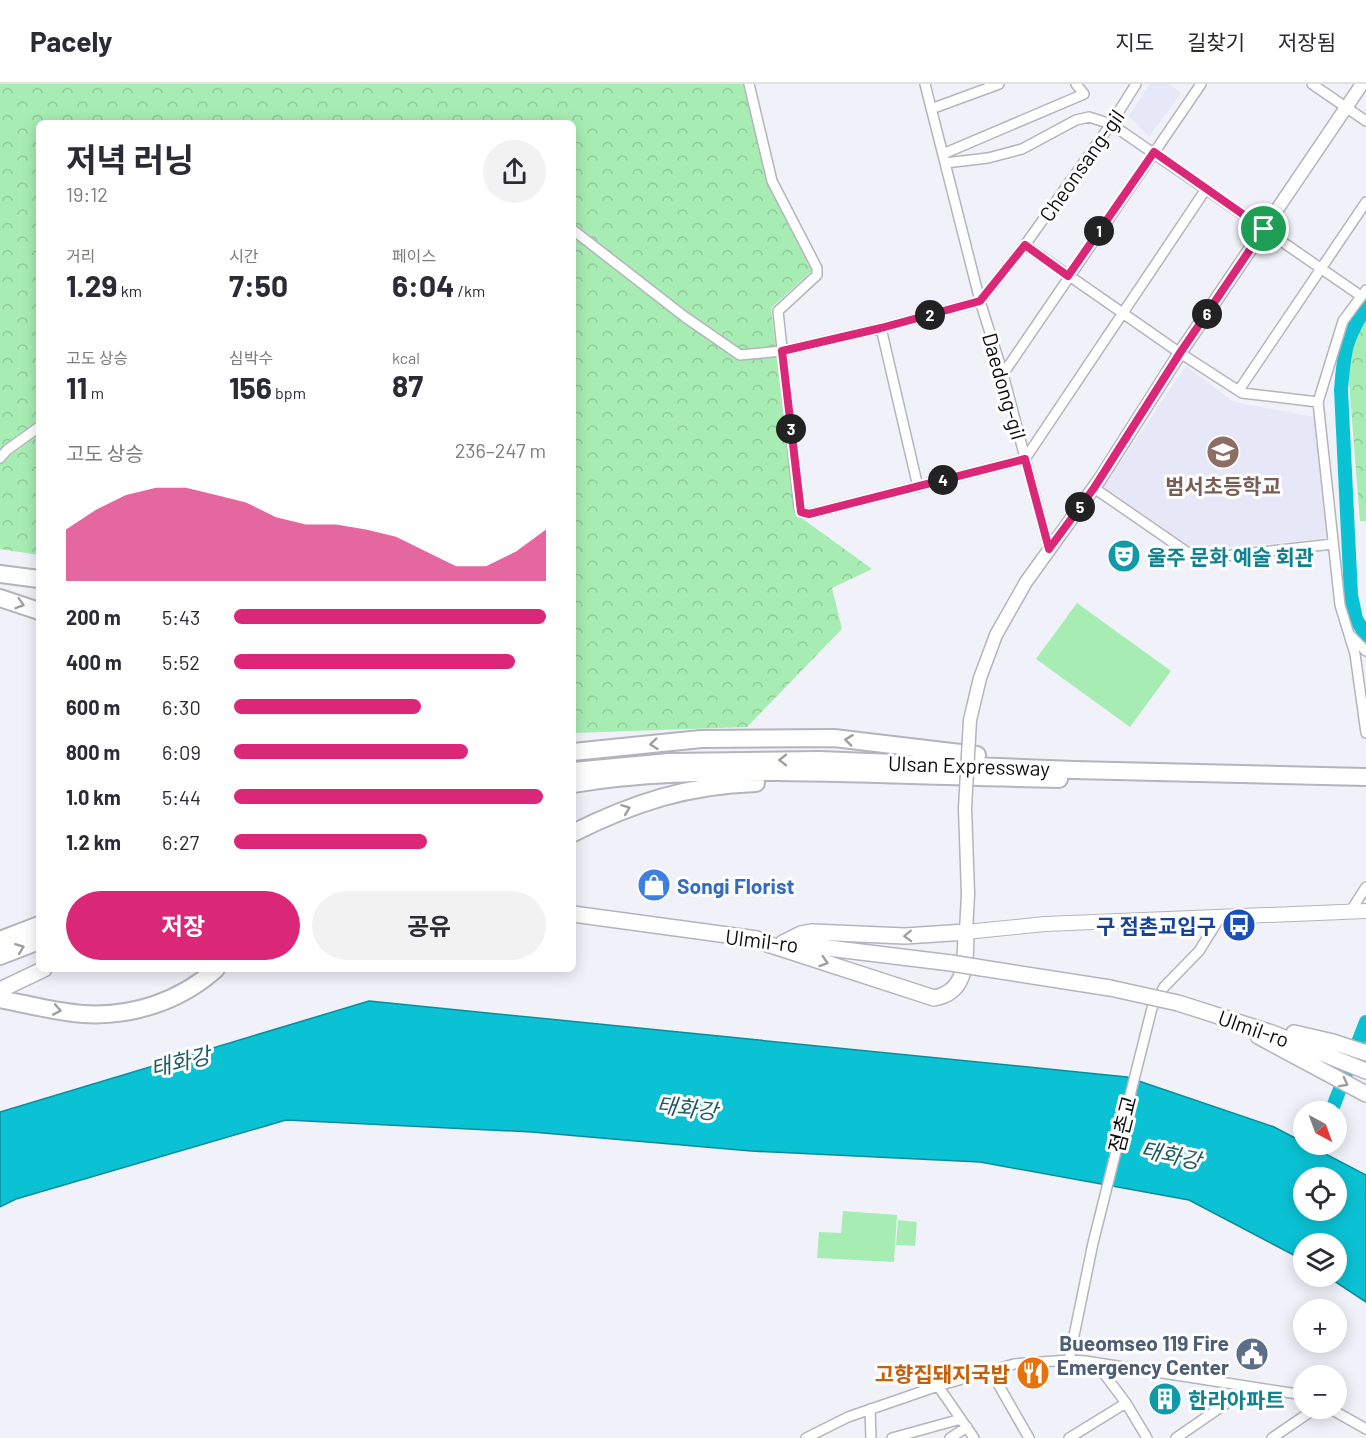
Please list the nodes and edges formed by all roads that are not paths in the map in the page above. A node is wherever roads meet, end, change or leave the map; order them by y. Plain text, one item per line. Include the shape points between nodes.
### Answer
1 (749, 84) edge
2 (925, 84) edge
3 (999, 84) edge
4 (1076, 84) edge
5 (1136, 84) edge
6 (1201, 84) edge
7 (1312, 84) edge
8 (1362, 84) edge
9 (1346, 107) junction
10 (931, 109) junction
11 (1366, 121) edge
12 (1111, 124) junction
13 (1154, 152) junction
14 (944, 158) junction
15 (1206, 189) junction
16 (1366, 202) edge
17 (1264, 229) junction
18 (576, 232) edge
19 (1025, 245) junction
20 (1322, 267) junction
21 (1068, 276) junction
22 (1364, 293) edge
23 (980, 301) junction
24 (1124, 312) junction
25 (881, 328) junction
26 (782, 351) junction
27 (1180, 353) junction
28 (1003, 374) junction
29 (1239, 390) junction
30 (1318, 402) junction
31 (36, 430) edge
32 (0, 458) edge
33 (1025, 459) junction
34 (918, 487) junction
35 (1094, 488) junction
36 (1333, 544) junction
37 (1049, 549) junction
38 (0, 568) edge
39 (36, 572) edge
40 (0, 574) edge
41 (36, 579) edge
42 (0, 598) edge
43 (36, 610) edge
44 (1347, 631) junction
45 (1363, 649) edge
46 (1366, 733) edge
47 (576, 752) edge
48 (1031, 767) junction
49 (576, 771) edge
50 (888, 774) junction
51 (1363, 782) edge
52 (576, 784) edge
53 (576, 832) edge
54 (1366, 887) edge
55 (1366, 911) edge
56 (1350, 912) junction
57 (576, 914) edge
58 (1218, 919) junction
59 (36, 926) edge
60 (966, 932) junction
61 (749, 938) junction
62 (0, 940) edge
63 (36, 942) edge
64 (783, 943) junction
65 (0, 956) edge
66 (38, 972) edge
67 (212, 972) edge
68 (0, 990) edge
69 (0, 999) edge
70 (1221, 1016) junction
71 (1331, 1048) junction
72 (1366, 1053) edge
73 (1366, 1071) edge
74 (1366, 1095) edge
75 (1069, 1360) junction
76 (1096, 1363) junction
77 (990, 1370) junction
78 (938, 1386) junction
79 (1250, 1387) junction
80 (1293, 1393) edge
81 (1126, 1403) junction
82 (870, 1409) junction
83 (1347, 1418) edge
84 (1300, 1419) edge
85 (964, 1423) junction
86 (1366, 1429) edge
87 (806, 1438) edge
88 (871, 1438) edge
89 (892, 1438) edge
90 (950, 1438) edge
91 (974, 1438) edge
92 (1029, 1438) edge
93 (1069, 1438) edge
94 (1147, 1438) edge
95 (1176, 1438) edge
96 (1272, 1438) edge

1 - 26 street via 772,181 817,268 817,275 778,311
2 - 10 street, Daedong-gil
3 - 10 street
4 - 14 street via 1084,94
5 - 12 street, Cheonsang-gil
6 - 13 street
7 - 9 street
8 - 9 street
9 - 11 street
9 - 17 street
10 - 14 street, Daedong-gil
12 - 13 street
12 - 14 street via 1089,117 1022,149 988,158
12 - 19 street, Cheonsang-gil
13 - 15 street
13 - 21 street
14 - 23 street, Daedong-gil
15 - 17 street
15 - 24 street
16 - 20 street
17 - 20 street
17 - 27 street
18 - 26 street via 740,355
19 - 21 street
19 - 23 street, Cheonsang-gil
20 - 22 street
20 - 29 street
21 - 24 street
21 - 28 street
22 - 30 street via 1343,321
23 - 25 street
23 - 28 street, Daedong-gil
24 - 27 street
24 - 33 street
25 - 26 street
25 - 34 street
26 - 34 street via 801,512 809,514
27 - 29 street
27 - 35 street
28 - 33 street, Daedong-gil
29 - 30 street
30 - 36 street
31 - 32 street
33 - 34 street
33 - 37 street, Daedong-gil
35 - 36 street via 1197,559
35 - 37 street
36 - 44 street
37 - 60 street, bridge via 996,635 970,720 964,808
38 - 39 highway
40 - 41 highway
42 -> 43 highway
44 - 45 street
44 - 46 street via 1355,654
48 -> 47 highway via 1005,758 834,738 700,739
48 -> 49 highway, Ulsan Expressway via 764,759
48 - 51 highway, Ulsan Expressway
50 - 51 highway, Ulsan Expressway
50 - 52 highway, Ulsan Expressway via 731,772
53 -> 50 highway via 626,809 686,790 737,784 870,782
54 - 56 street
55 - 56 main road
56 - 58 main road
57 - 61 main road, Ulmil-ro
58 - 60 main road via 1045,924
58 - 75 street, 점촌교 via 1199,951 1164,987 1152,1008 1098,1223
59 - 62 highway
61 -> 60 main road via 934,998 952,992 962,977
60 -> 64 main road via 905,936 812,932
61 - 64 main road, Ulmil-ro
65 -> 63 highway
64 - 70 main road, Ulmil-ro, bridge via 951,963 1110,988
66 - 68 main road
69 -> 67 highway via 75,1013 120,1013 152,1007
70 - 71 main road, Ulmil-ro
70 -> 74 main road
71 - 72 main road
71 - 73 main road
75 - 76 street
75 - 77 street
76 - 79 street
76 - 81 street
77 - 78 street
77 - 92 street
78 - 82 street
78 - 85 street
79 - 80 street
79 - 95 street
81 - 93 street
81 - 94 street
82 - 87 street
82 - 88 street
83 - 86 street
84 - 96 street
85 - 89 street
85 - 90 street
85 - 91 street

